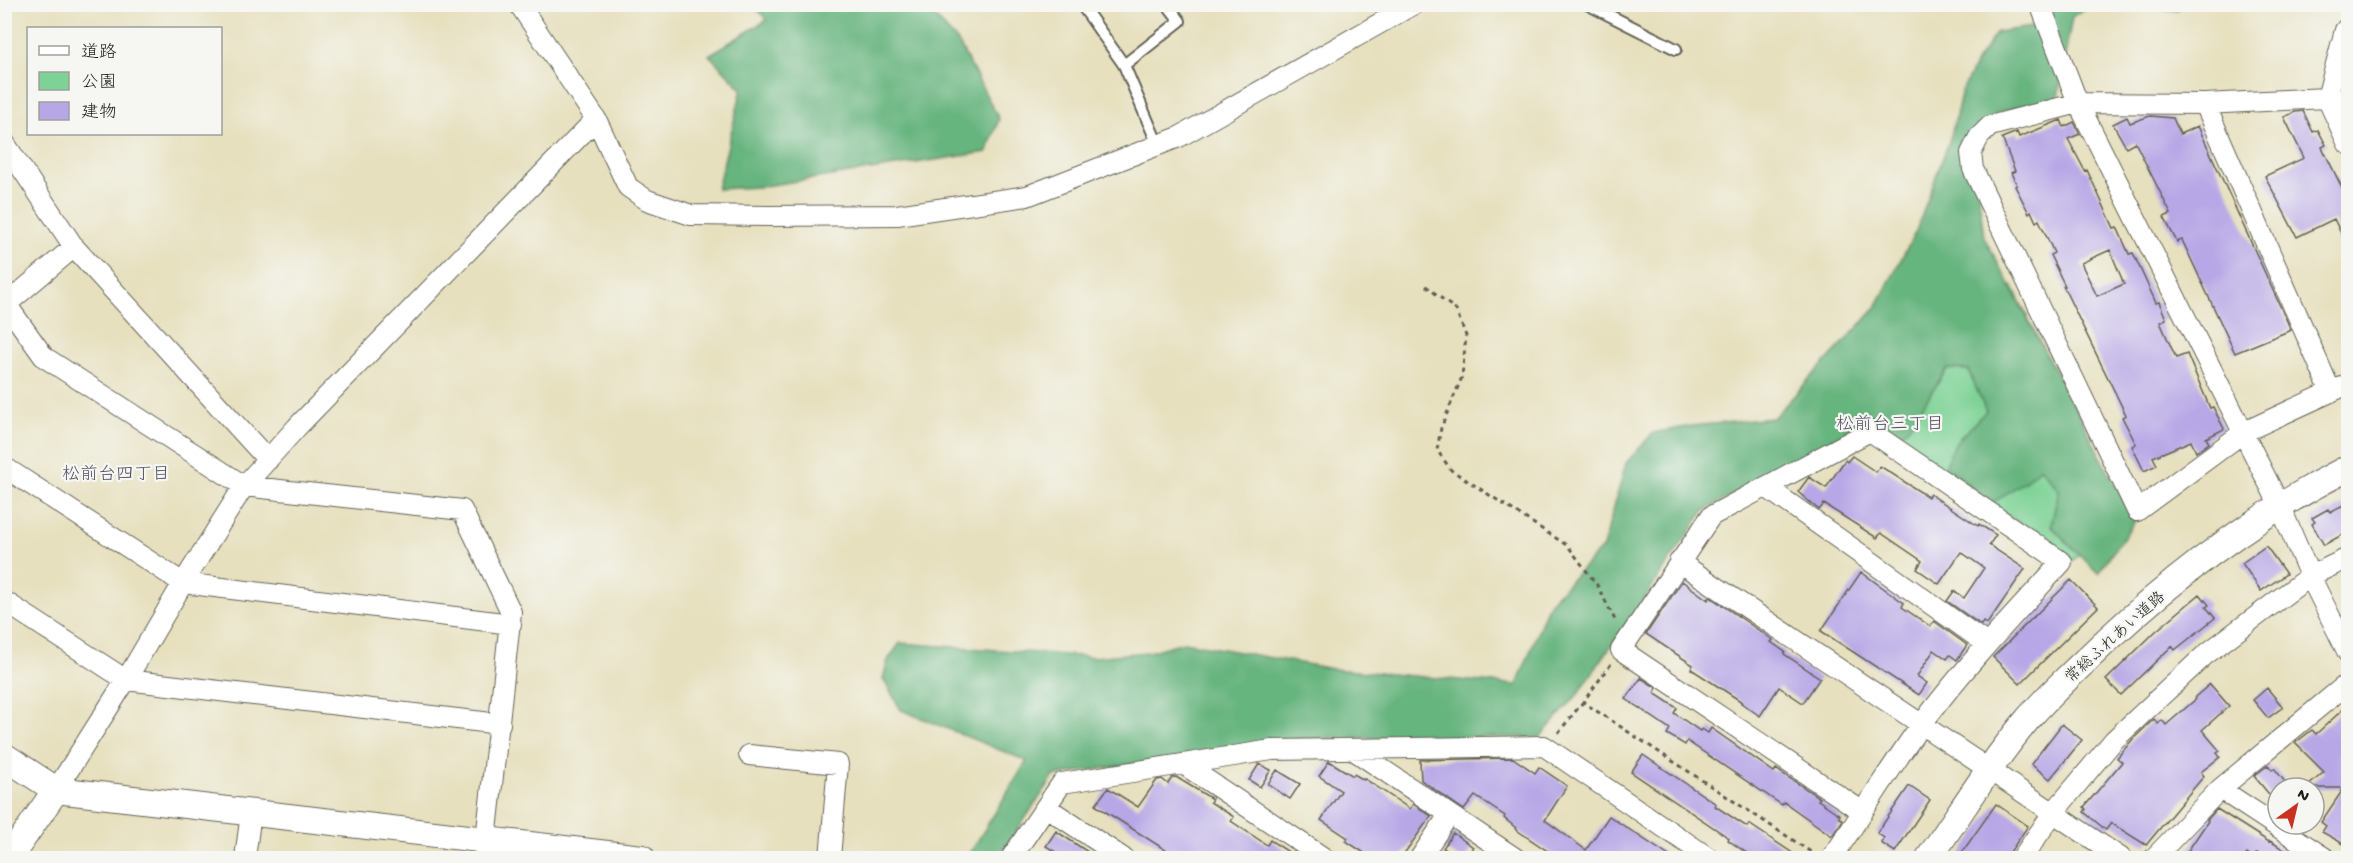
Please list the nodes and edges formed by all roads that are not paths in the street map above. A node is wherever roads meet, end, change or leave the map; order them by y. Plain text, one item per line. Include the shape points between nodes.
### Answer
1 (519, 4) edge
2 (1081, 4) edge
3 (1167, 4) edge
4 (1414, 4) edge
5 (1587, 4) edge
6 (2040, 4) edge
7 (2349, 27) edge
8 (1676, 48) dead end
9 (1124, 65) junction
10 (2328, 98) junction
11 (2349, 99) edge
12 (2078, 103) junction
13 (2205, 104) junction
14 (596, 119) junction
15 (4, 142) edge
16 (2349, 144) edge
17 (1158, 145) junction
18 (75, 247) junction
19 (5, 304) edge
20 (2340, 388) edge
21 (2244, 432) junction
22 (268, 460) junction
23 (4, 467) edge
24 (2349, 468) edge
25 (244, 486) junction
26 (1766, 488) junction
27 (2280, 506) junction
28 (2349, 558) edge
29 (1679, 562) junction
30 (2310, 576) junction
31 (183, 583) junction
32 (4, 601) edge
33 (511, 624) junction
34 (1987, 644) junction
35 (2349, 653) edge
36 (126, 680) junction
37 (2349, 683) edge
38 (500, 724) junction
39 (1922, 725) junction
40 (1352, 749) junction
41 (749, 755) dead end
42 (4, 756) edge
43 (1183, 764) junction
44 (1989, 770) junction
45 (2220, 789) junction
46 (56, 790) junction
47 (1046, 807) junction
48 (1863, 812) junction
49 (251, 813) junction
50 (2053, 813) junction
51 (1449, 814) junction
52 (486, 850) edge
53 (9, 858) edge
54 (245, 858) edge
55 (642, 858) edge
56 (830, 858) edge
57 (1011, 858) edge
58 (1123, 858) edge
59 (1324, 858) edge
60 (1420, 858) edge
61 (1515, 858) edge
62 (1709, 858) edge
63 (1832, 858) edge
64 (1929, 858) edge
65 (2022, 858) edge
66 (2121, 858) edge
67 (2154, 858) edge
68 (2325, 858) edge

1 - 14 street
2 - 9 lane
3 - 9 lane via 1180,21
4 - 17 street via 1179,137
5 - 8 lane
6 - 12 street
7 - 10 street
9 - 17 lane
10 - 11 street
10 - 13 street
10 - 16 street
12 - 13 street
12 - 21 street
12 - 21 street via 1990,126 1971,153 1973,170 2137,511
13 - 20 street
14 - 17 street via 628,187 647,200 691,215 897,215 1027,196
14 - 22 street
15 - 18 street
18 - 19 street
18 - 22 street
19 - 25 street via 44,357
20 - 21 street
21 - 27 street
22 - 25 street
23 - 31 street
24 - 27 street, 常総ふれあい道路
25 - 31 street
25 - 33 street via 462,510 511,612
26 - 29 street via 1711,516
26 - 34 street
26 - 34 street via 1870,431 2062,562
27 - 30 street
27 - 44 street, 常総ふれあい道路 via 2187,571 2118,628 2027,720
28 - 30 street
29 - 39 street
29 - 48 street via 1624,646
30 - 35 street
30 - 50 street via 2205,655 2114,740
31 - 33 street
31 - 36 street
32 - 36 street
33 - 38 street
34 - 39 street
36 - 38 street
36 - 46 street
37 - 45 street
38 - 52 street
39 - 44 street
39 - 48 street
40 - 43 street via 1272,750
40 - 51 street
40 - 62 street via 1544,746
41 - 56 street via 838,764
42 - 46 street
43 - 47 street via 1062,783
43 - 59 street
44 - 50 street
44 - 64 street, 常総ふれあい道路
45 - 67 street
45 - 68 street
46 - 49 street
46 - 53 street
47 - 57 street
47 - 58 street
48 - 63 street
49 - 52 street
49 - 54 street
50 - 65 street
50 - 66 street
51 - 60 street
51 - 61 street
52 - 55 street

